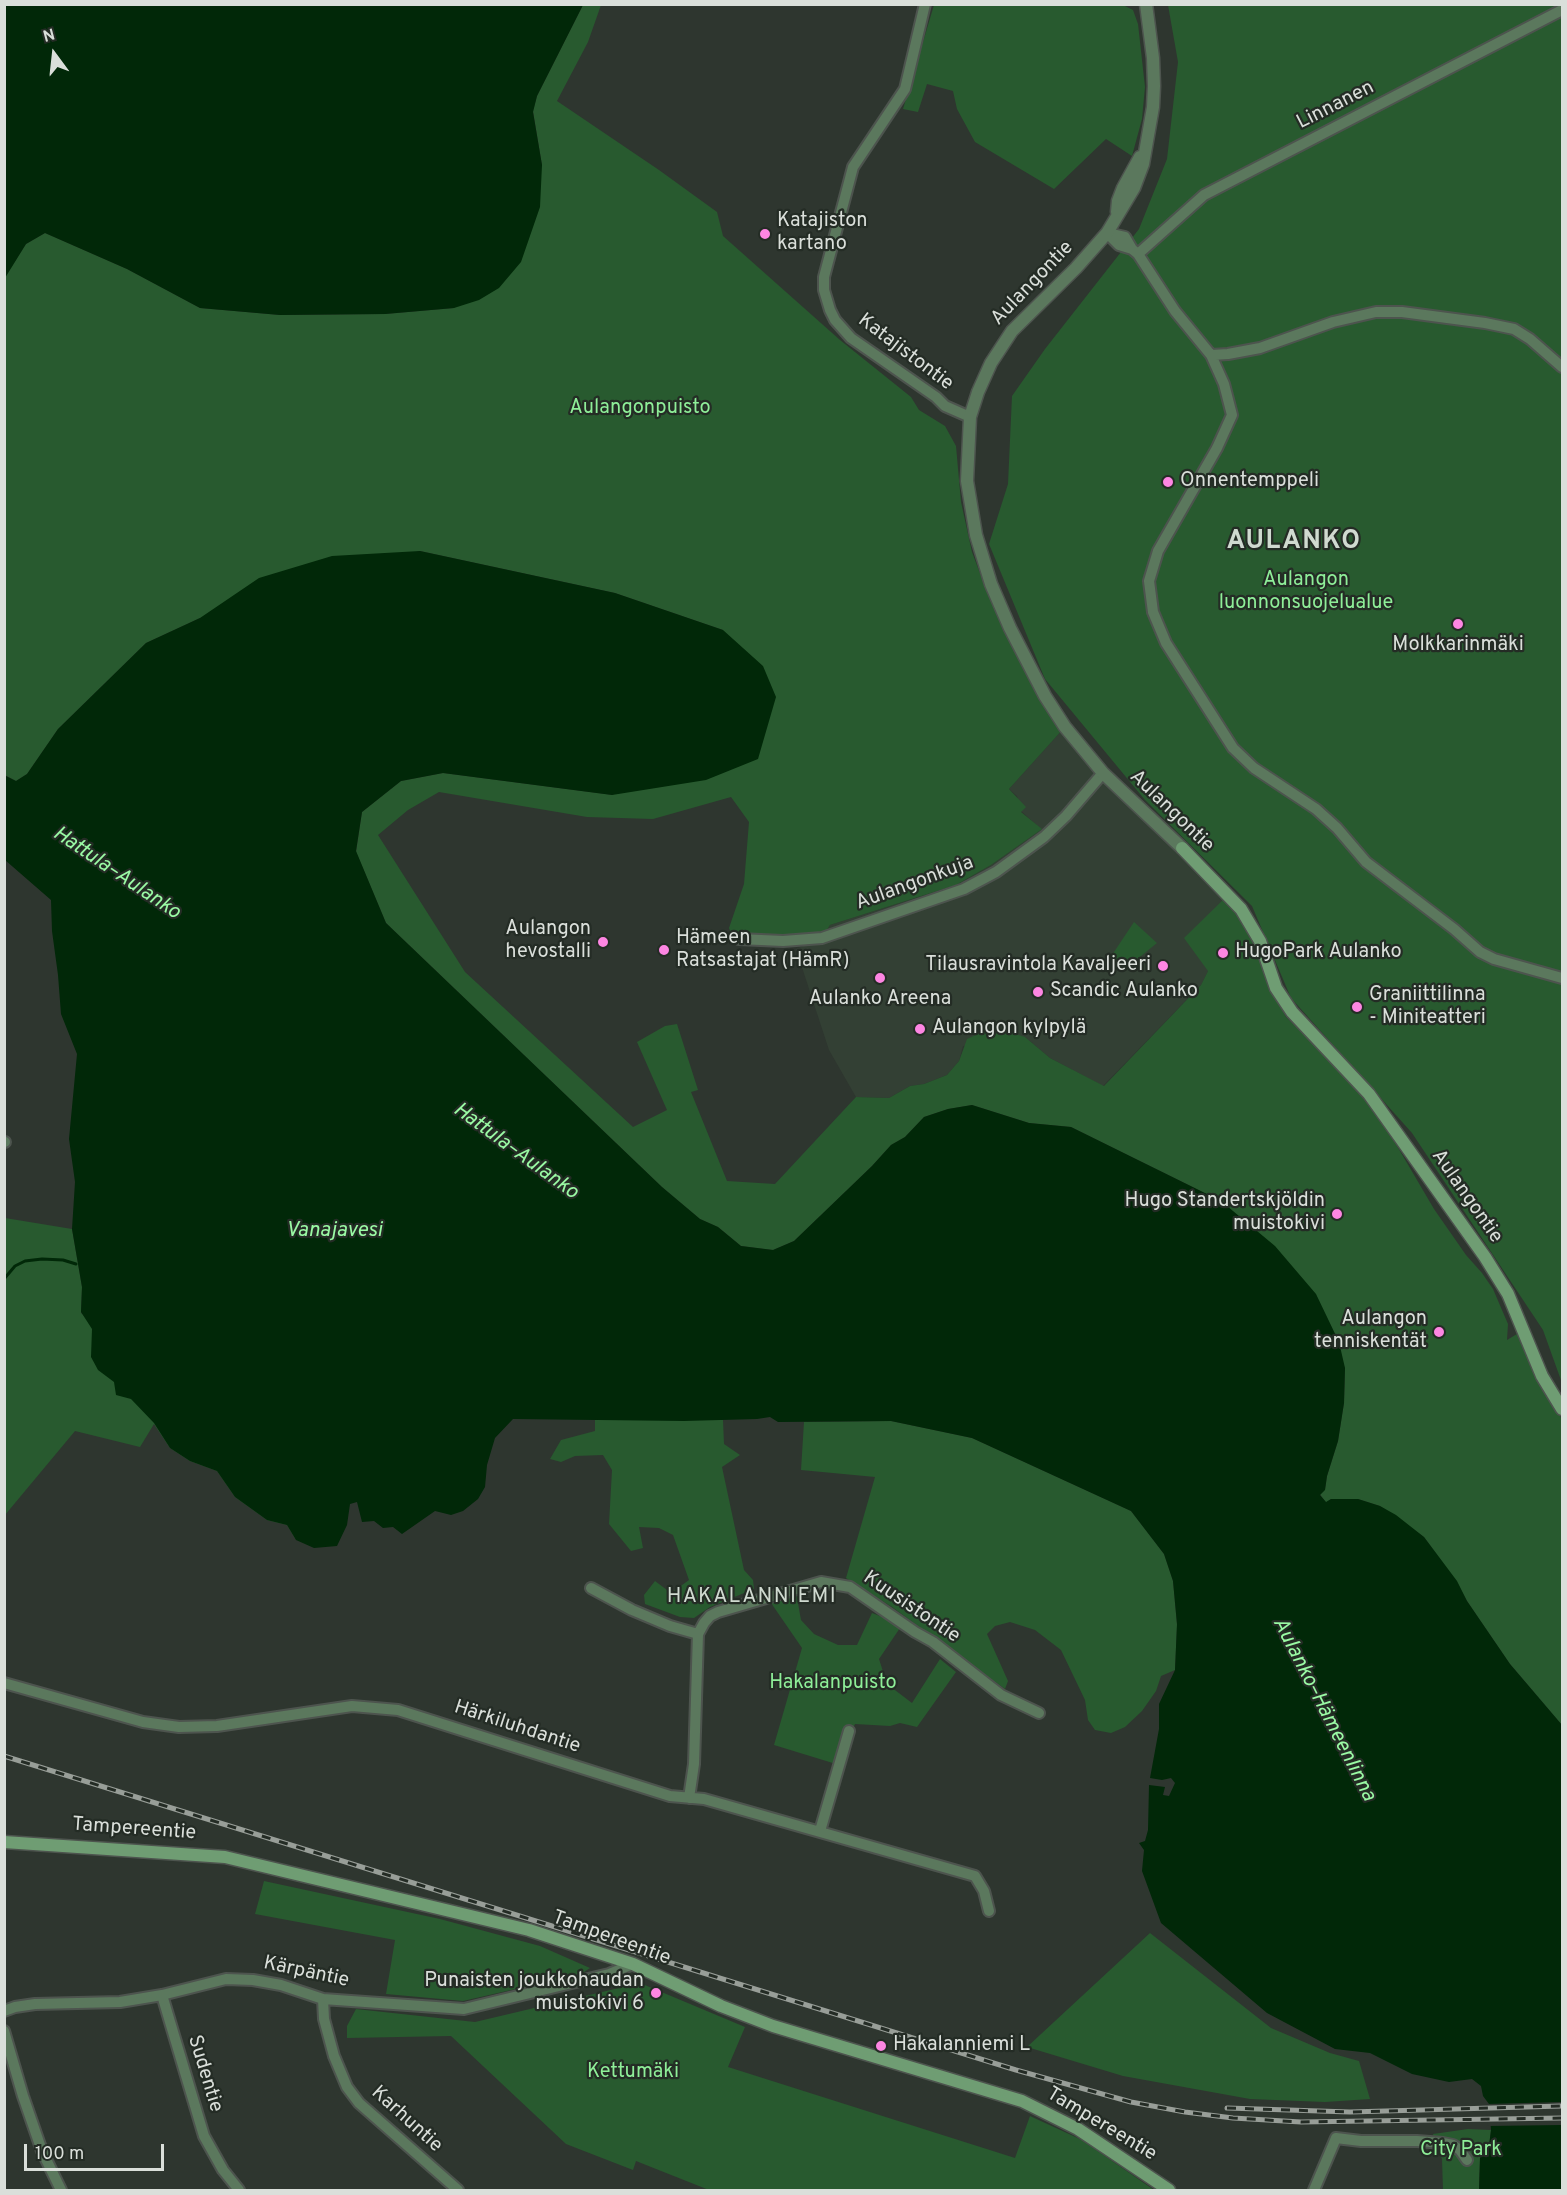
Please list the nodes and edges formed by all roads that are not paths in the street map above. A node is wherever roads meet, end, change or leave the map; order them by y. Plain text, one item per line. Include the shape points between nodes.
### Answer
1 (926, 4) edge
2 (1146, 4) edge
3 (1563, 10) edge
4 (1107, 233) junction
5 (1135, 251) junction
6 (1210, 355) junction
7 (1563, 367) edge
8 (970, 417) junction
9 (1103, 773) junction
10 (1182, 848) joint
11 (739, 939) dead end
12 (1563, 978) edge
13 (1563, 1409) edge
14 (591, 1588) dead end
15 (698, 1634) junction
16 (4, 1683) edge
17 (1039, 1713) dead end
18 (849, 1731) dead end
19 (689, 1798) junction
20 (820, 1831) junction
21 (4, 1842) edge
22 (989, 1911) dead end
23 (633, 1964) junction
24 (162, 1995) junction
25 (323, 1999) junction
26 (4, 2012) edge
27 (4, 2031) edge
28 (1467, 2160) dead end
29 (61, 2190) edge
30 (239, 2190) edge
31 (458, 2190) edge
32 (1169, 2190) edge
33 (1314, 2190) edge

1 - 8 street, Katajistontie via 905,89 853,167 824,290 835,320 851,338 945,406
2 - 4 street, Aulangontie via 1154,86 1147,146 1123,188 1116,218
3 - 5 street, Linnanen via 1204,195
4 - 5 street via 1125,237
4 - 8 street, Aulangontie via 1012,331 991,363
5 - 6 street
6 - 7 street via 1260,348 1334,321 1376,312 1402,312 1514,329
6 - 12 street via 1224,384 1232,415 1158,551 1149,580 1153,612 1166,643 1233,748 1254,768 1316,809 1366,862 1480,952
8 - 9 street, Aulangontie via 967,481 976,535 992,584 1045,696
9 - 10 street, Aulangontie
9 - 11 street, Aulangonkuja via 1044,837 996,872 964,889 822,938
10 - 13 main road, Aulangontie via 1241,909 1260,941 1276,988 1292,1012 1369,1094 1485,1257 1508,1294 1542,1376
14 - 15 street via 632,1610
15 - 17 street, Kuusistontie via 710,1616 718,1612 821,1582 836,1583 850,1587 933,1642 1001,1695
15 - 19 street via 694,1764
16 - 19 street, Härkiluhdantie via 143,1722 179,1727 217,1726 332,1707 390,1709 670,1796
18 - 20 street
19 - 20 street, Härkiluhdantie
20 - 22 street, Härkiluhdantie via 975,1876 984,1890
21 - 23 main road, Tampereentie via 200,1854 245,1861 529,1930
23 - 25 street, Kärpäntie via 609,1974 464,2009
23 - 32 main road, Tampereentie via 773,2026 1022,2101 1078,2129
24 - 25 street, Kärpäntie via 226,1980 253,1980
24 - 26 street, Kärpäntie via 120,2002 35,2004
24 - 30 street, Sudentie via 204,2136
25 - 31 street, Karhuntie via 334,2056 347,2087 359,2103
27 - 29 street via 42,2151
28 - 33 street via 1453,2145 1336,2138

